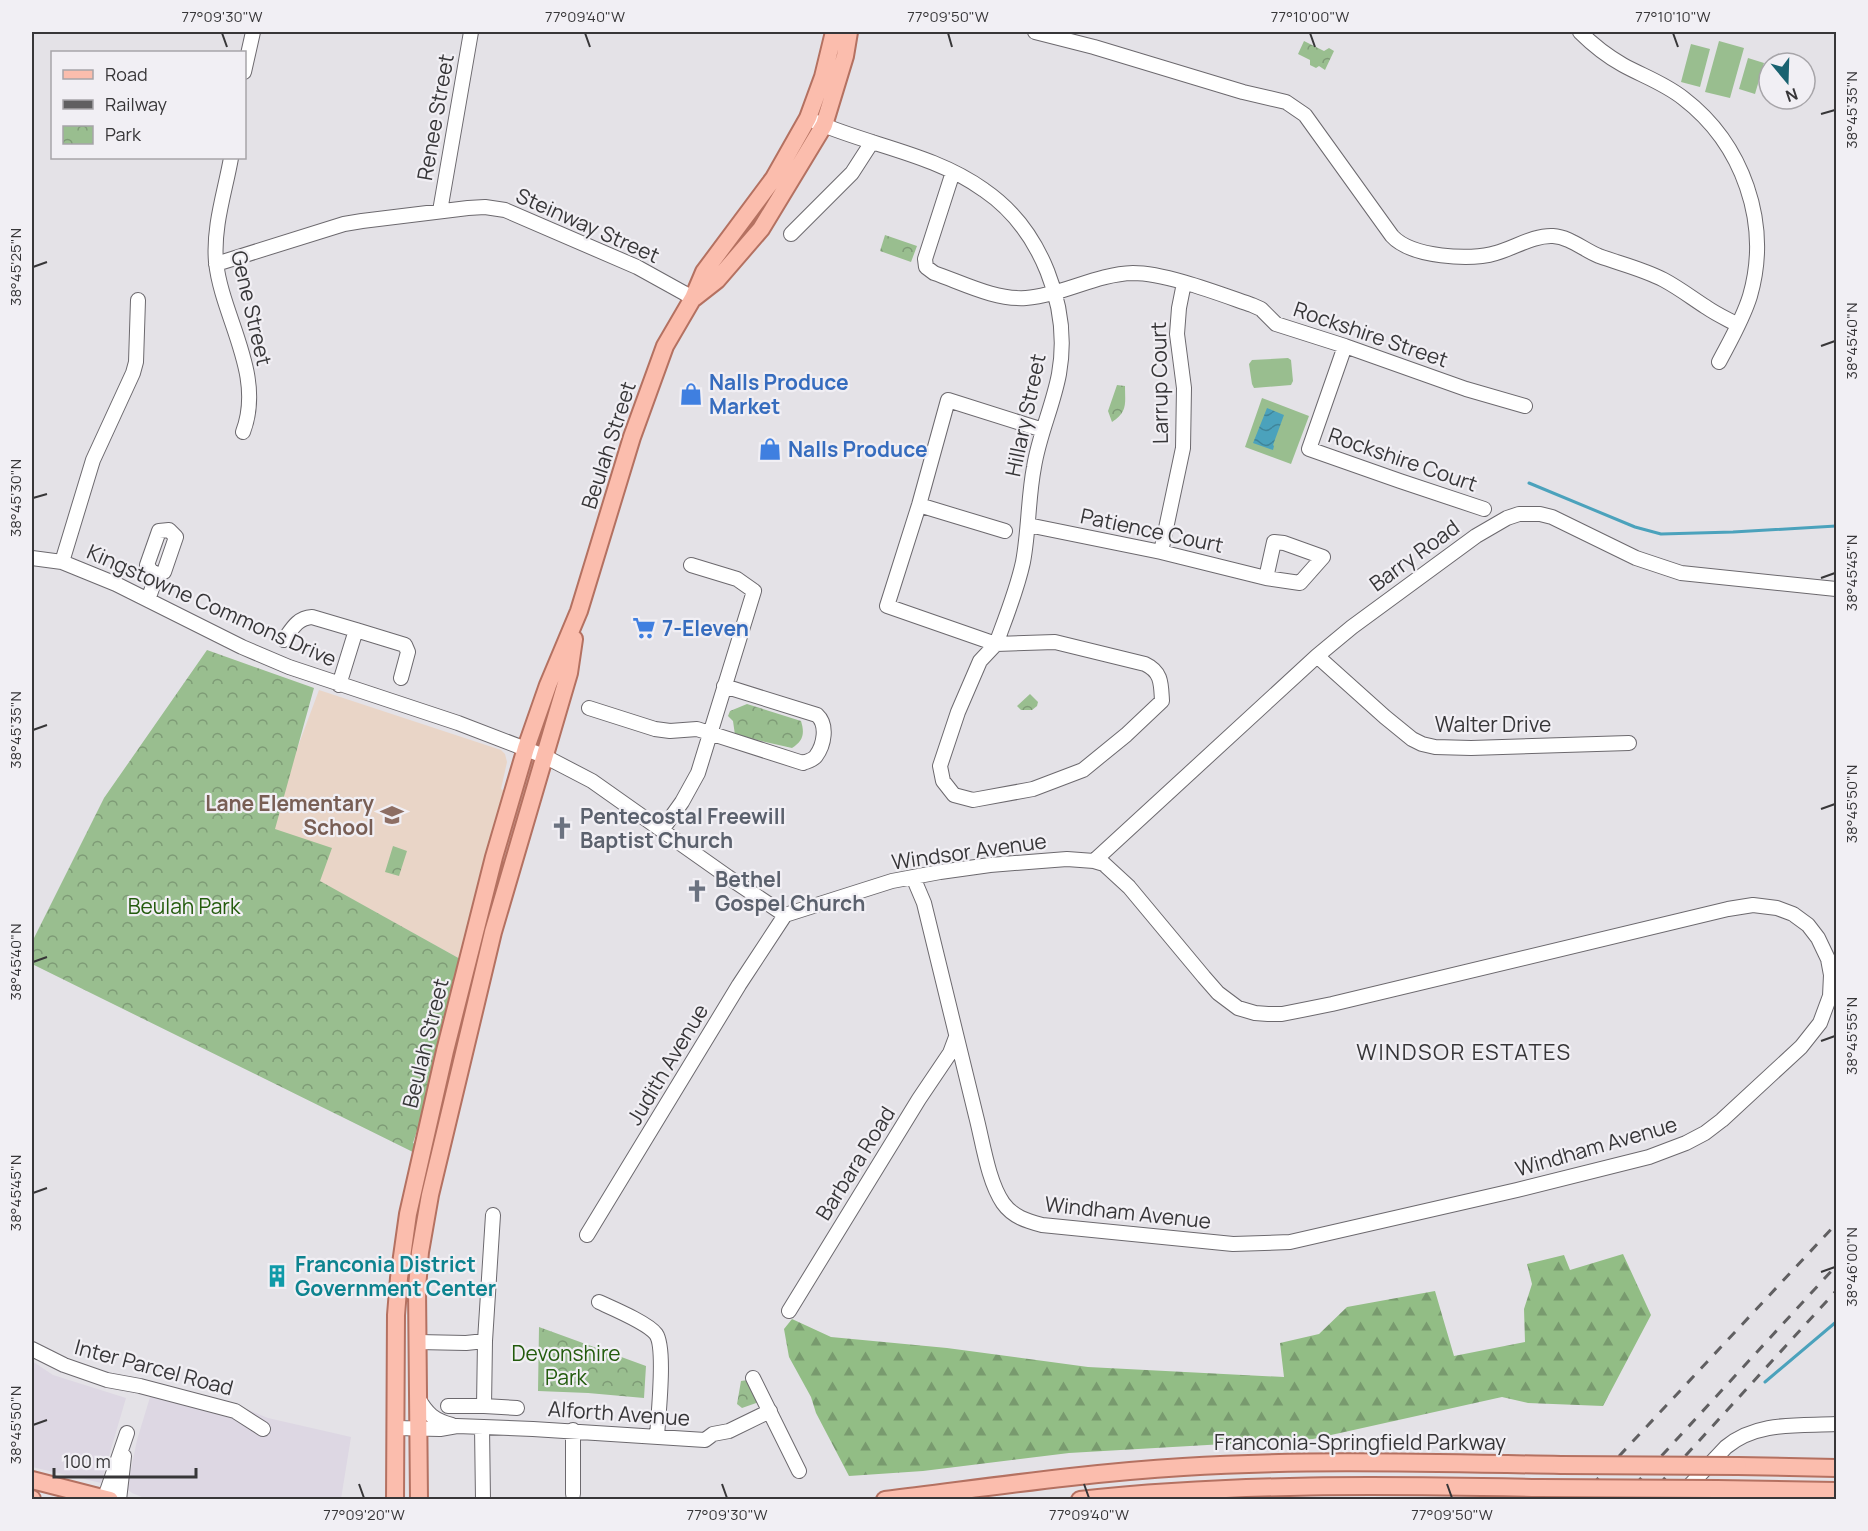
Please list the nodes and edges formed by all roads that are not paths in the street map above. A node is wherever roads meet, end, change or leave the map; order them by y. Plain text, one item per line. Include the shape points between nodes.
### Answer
1 (252, 32) edge
2 (471, 32) edge
3 (834, 32) edge
4 (849, 32) edge
5 (1035, 32) edge
6 (1580, 32) edge
7 (246, 62) edge
8 (816, 122) junction
9 (873, 142) junction
10 (231, 159) edge
11 (953, 172) junction
12 (440, 211) junction
13 (791, 234) dead end
14 (216, 264) junction
15 (1184, 283) junction
16 (1054, 292) junction
17 (693, 298) junction
18 (138, 300) dead end
19 (1738, 325) junction
20 (1345, 346) junction
21 (1719, 362) dead end
22 (1525, 406) dead end
23 (1043, 430) junction
24 (243, 432) dead end
25 (919, 505) junction
26 (1484, 509) dead end
27 (1028, 525) junction
28 (1005, 531) dead end
29 (1161, 552) junction
30 (32, 558) edge
31 (62, 562) junction
32 (691, 565) dead end
33 (154, 572) dead end
34 (1266, 578) dead end
35 (1836, 589) edge
36 (143, 597) junction
37 (579, 611) junction
38 (356, 630) junction
39 (284, 640) dead end
40 (996, 644) junction
41 (1317, 656) junction
42 (401, 678) dead end
43 (339, 685) junction
44 (724, 686) junction
45 (589, 708) dead end
46 (709, 734) junction
47 (1629, 743) dead end
48 (526, 748) junction
49 (544, 756) junction
50 (662, 830) junction
51 (1094, 861) junction
52 (913, 877) junction
53 (785, 915) junction
54 (956, 1036) junction
55 (493, 1215) dead end
56 (587, 1235) dead end
57 (599, 1302) dead end
58 (789, 1311) dead end
59 (485, 1341) junction
60 (418, 1342) junction
61 (32, 1349) edge
62 (753, 1378) dead end
63 (418, 1398) junction
64 (448, 1406) dead end
65 (484, 1406) junction
66 (517, 1408) dead end
67 (770, 1411) junction
68 (1836, 1424) edge
69 (457, 1426) junction
70 (482, 1427) junction
71 (395, 1428) junction
72 (418, 1428) junction
73 (263, 1429) dead end
74 (573, 1430) junction
75 (657, 1437) junction
76 (1836, 1467) edge
77 (799, 1471) dead end
78 (32, 1480) edge
79 (1286, 1486) junction
80 (1836, 1491) edge
81 (1148, 1493) junction
82 (573, 1494) dead end
83 (1711, 1494) edge
84 (109, 1499) edge
85 (395, 1499) edge
86 (419, 1500) edge
87 (483, 1500) edge
88 (885, 1500) edge
89 (1080, 1500) edge
90 (1178, 1500) edge
91 (1243, 1500) edge
92 (1676, 1500) edge

1 - 7 street
2 - 12 street, Renee Street
3 - 8 main road, Beulah Street
4 - 8 main road, Beulah Street via 845,56
5 - 19 street via 1286,102 1305,115 1392,236 1404,246 1469,258 1556,236 1662,279
6 - 19 street via 1608,56 1683,97 1712,124 1734,157 1751,197 1757,234 1753,284
8 - 9 street, Hillary Street
8 - 17 main road, Beulah Street via 704,272
9 - 11 street, Hillary Street
9 - 13 street via 852,173
10 - 14 street, Gene Street via 217,228
11 - 16 street, Hillary Street via 985,190 1020,224 1039,252
11 - 16 street, Rockshire Street via 925,259 926,267 1001,296 1024,298
12 - 14 street, Steinway Street via 344,224
12 - 17 street, Steinway Street via 486,207 505,210 637,267
14 - 24 street, Gene Street via 248,384 249,406
15 - 16 street, Rockshire Street via 1153,274 1131,273
15 - 20 street, Rockshire Street via 1261,309 1276,324
15 - 29 street, Larrup Court via 1177,334 1184,388 1183,448
16 - 23 street, Hillary Street via 1061,351 1055,394
17 - 37 main road, Beulah Street via 665,346 632,437
18 - 31 street via 133,373 93,460
19 - 21 street
20 - 22 street, Rockshire Street
20 - 26 street, Rockshire Court via 1309,448
23 - 25 street via 948,400
23 - 27 street, Hillary Street via 1031,483
25 - 28 street
25 - 40 street via 887,606
27 - 29 street, Patience Court
27 - 40 street, Hillary Street via 1016,588
29 - 34 street, Patience Court
30 - 31 street, Kingstowne Commons Drive
31 - 36 street, Kingstowne Commons Drive
32 - 44 street via 737,579 753,591
33 - 36 street
35 - 41 street, Barry Road via 1682,573 1636,558 1552,517 1519,514 1476,536
36 - 43 street, Kingstowne Commons Drive via 242,647
37 - 48 main road, Beulah Street
37 - 49 main road, Beulah Street via 568,673
38 - 39 street via 304,618
38 - 42 street via 405,645 408,652
38 - 43 street
40 - 40 street, Hillary Street via 1055,642 1145,664 1160,677 1162,701 1083,770 1033,789 973,800 954,795 943,781 940,766 980,661
41 - 47 street, Walter Drive via 1385,717 1422,744 1471,748
41 - 51 street, Barry Road
43 - 48 street, Kingstowne Commons Drive
44 - 46 street
44 - 46 street via 813,714 821,718 824,734 816,755 804,763
45 - 46 street via 655,729 697,729
46 - 50 street via 698,773
48 - 49 street, Kingstowne Commons Drive
48 - 71 main road, Beulah Street via 494,857 408,1214 397,1296
49 - 50 street via 592,781
49 - 60 main road, Beulah Street via 493,932 430,1195 418,1270
50 - 53 street
51 - 52 street, Windsor Avenue via 1067,859 990,865
51 - 54 street, Windham Avenue via 1104,864 1129,887 1218,993 1238,1008 1255,1013 1282,1014 1332,1004 1752,906 1786,911 1812,930 1828,959 1830,996 1820,1023 1801,1047 1722,1120 1686,1143 1649,1157 1507,1193 1309,1239 1271,1244 1233,1244 1042,1225 1014,1215 1000,1198 993,1178
52 - 53 street, Windsor Avenue
52 - 54 street, Windham Avenue via 924,903
53 - 56 street, Judith Avenue
54 - 58 street, Barbara Road via 950,1053
55 - 59 street
57 - 75 street via 642,1323 657,1336 661,1351
59 - 60 street
59 - 65 street
60 - 63 main road, Beulah Street
61 - 73 street, Inter Parcel Road via 107,1380 236,1411
62 - 67 street
63 - 69 street, Alforth Avenue via 432,1418
63 - 72 main road, Beulah Street
64 - 65 street
65 - 66 street
67 - 75 street, Alforth Avenue via 705,1440
67 - 77 street
68 - 92 street via 1772,1427 1740,1437
69 - 70 street, Alforth Avenue
69 - 72 street, Alforth Avenue
70 - 74 street, Alforth Avenue
70 - 87 street
71 - 72 street, Alforth Avenue
71 - 85 main road, Beulah Street
72 - 86 main road, Beulah Street
74 - 75 street, Alforth Avenue
74 - 82 street
76 - 88 main road, Franconia-Springfield Parkway, bridge via 1344,1462 1215,1465 1113,1472
78 - 84 main road
79 - 81 main road, Franconia-Springfield Parkway
79 - 83 main road, Franconia-Springfield Parkway, bridge via 1658,1489
79 - 91 main road
80 - 83 main road
81 - 89 main road, Franconia-Springfield Parkway
81 - 90 main road

